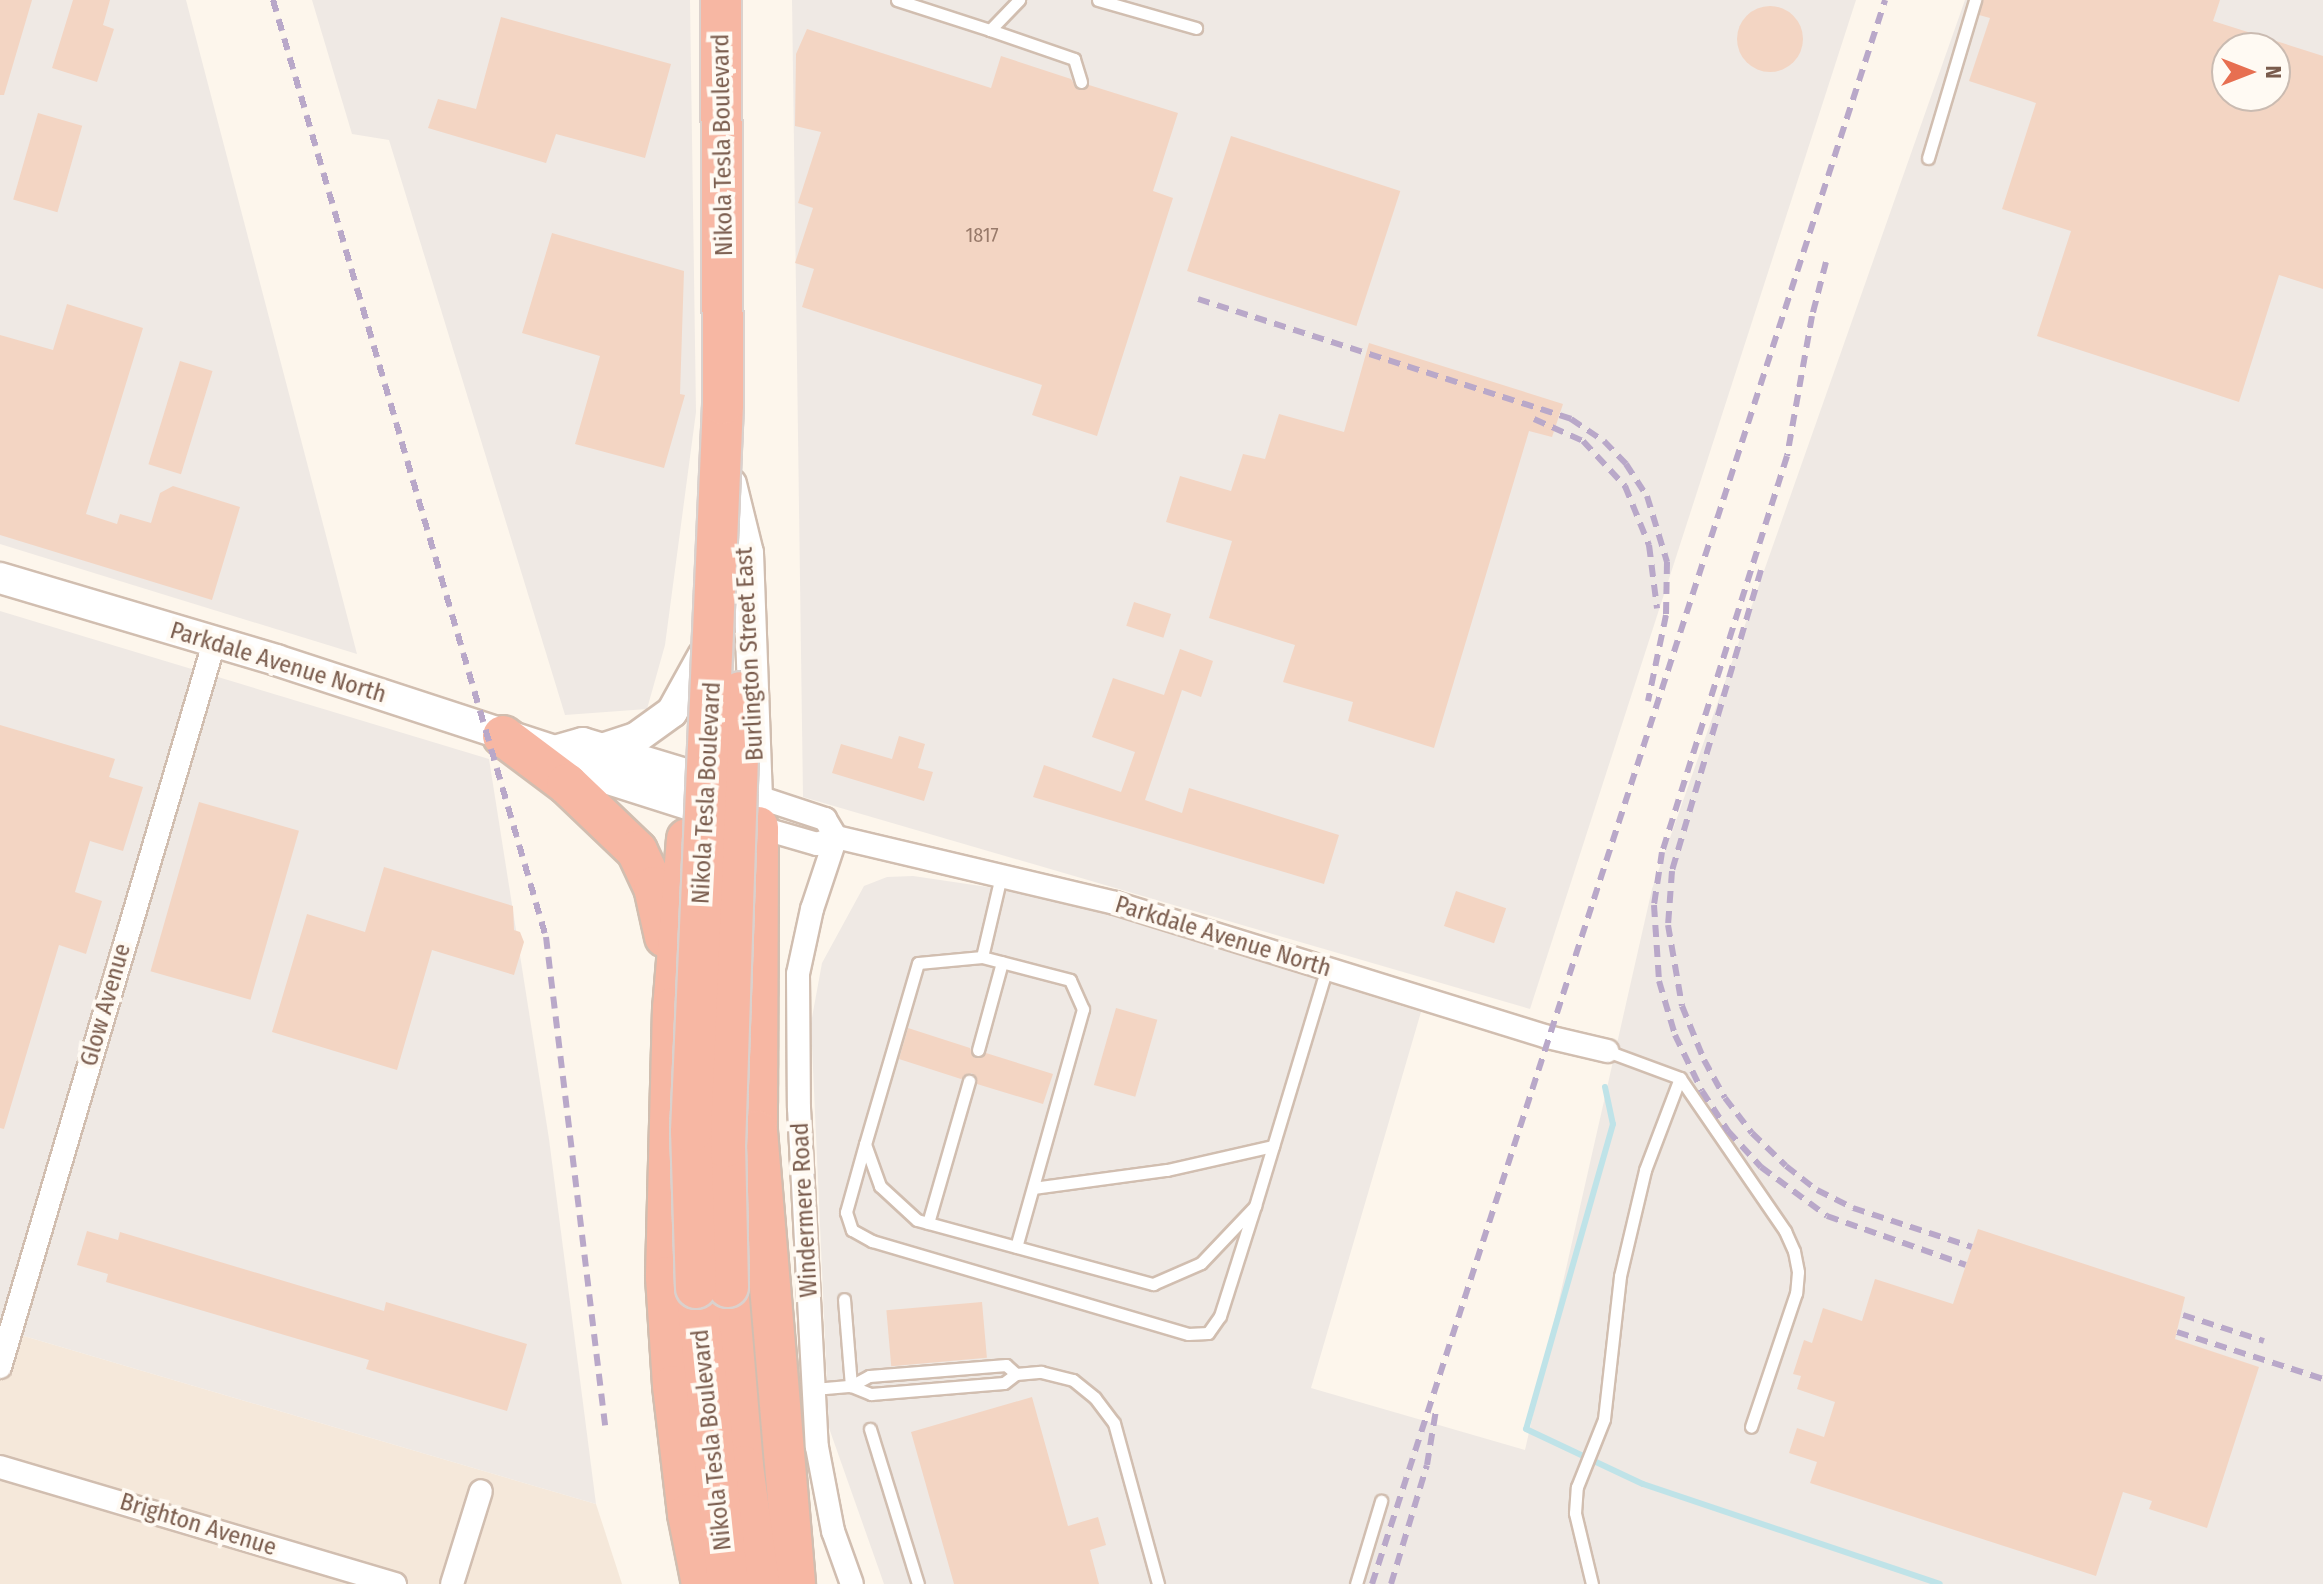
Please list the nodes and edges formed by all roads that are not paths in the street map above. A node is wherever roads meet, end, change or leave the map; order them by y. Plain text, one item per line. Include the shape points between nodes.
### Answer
1 (721, 0) edge
2 (731, 0) edge
3 (745, 0) edge
4 (897, 0) edge
5 (1019, 0) edge
6 (1098, 0) edge
7 (1975, 0) edge
8 (1196, 28) dead end
9 (990, 30) junction
10 (1081, 82) dead end
11 (1928, 158) dead end
12 (731, 484) junction
13 (713, 552) junction
14 (0, 578) edge
15 (214, 643) junction
16 (703, 656) junction
17 (503, 736) junction
18 (602, 749) junction
19 (555, 751) junction
20 (725, 801) junction
21 (836, 837) junction
22 (1001, 876) junction
23 (982, 957) junction
24 (1002, 962) junction
25 (1327, 968) junction
26 (673, 1008) junction
27 (978, 1050) dead end
28 (1607, 1051) joint
29 (1680, 1078) junction
30 (969, 1081) dead end
31 (865, 1144) junction
32 (1273, 1146) junction
33 (1033, 1188) junction
34 (1255, 1206) junction
35 (928, 1223) junction
36 (1016, 1247) junction
37 (712, 1288) junction
38 (844, 1299) dead end
39 (0, 1367) edge
40 (1016, 1374) junction
41 (851, 1386) junction
42 (814, 1389) junction
43 (1751, 1427) dead end
44 (870, 1429) dead end
45 (0, 1467) edge
46 (481, 1491) dead end
47 (1381, 1501) dead end
48 (395, 1584) edge
49 (452, 1584) edge
50 (702, 1584) edge
51 (728, 1584) edge
52 (759, 1584) edge
53 (795, 1584) edge
54 (852, 1584) edge
55 (918, 1584) edge
56 (1158, 1584) edge
57 (1356, 1584) edge
58 (1592, 1584) edge

1 - 37 highway, Nikola Tesla Boulevard, bridge via 723,404 691,1132
2 - 12 main road, Burlington Street East
3 - 37 highway, Nikola Tesla Boulevard, bridge via 749,228 741,665 725,1147
4 - 9 lane
5 - 9 lane
6 - 8 lane
7 - 11 lane
9 - 10 lane via 1074,59
12 - 13 main road, Burlington Street East
12 - 20 main road, Burlington Street East via 748,553
13 - 16 main road, Burlington Street East
13 - 20 main road
14 - 15 main road, Parkdale Avenue North
15 - 17 main road, Parkdale Avenue North
15 - 39 street, Glow Avenue
16 - 18 main road via 672,712 636,738
16 - 20 main road, Burlington Street East
17 - 19 main road, Parkdale Avenue North
17 - 26 highway via 567,784 637,851 654,887
18 - 19 main road, Parkdale Avenue North via 583,743
18 - 20 main road, Parkdale Avenue North
19 - 20 main road, Parkdale Avenue North via 577,769
20 - 21 street, Parkdale Avenue North via 817,844
20 - 26 highway
20 - 53 highway via 756,970 757,1131
21 - 22 street, Parkdale Avenue North
21 - 42 street, Windermere Road via 798,974 799,1108
22 - 23 lane
22 - 25 street, Parkdale Avenue North via 1115,903
23 - 24 lane
23 - 31 lane via 918,963
24 - 27 lane
24 - 33 lane via 1070,980 1083,1009
25 - 28 street, Parkdale Avenue North
25 - 32 lane
26 - 50 highway via 666,1277 688,1514
28 - 29 lane
29 - 43 lane via 1785,1231 1797,1261 1796,1293
29 - 58 lane via 1645,1170 1620,1276 1604,1419 1577,1487 1575,1513
30 - 35 lane
31 - 34 lane via 846,1212 852,1230 872,1241 1188,1334 1208,1333 1220,1316
31 - 35 lane via 880,1186 917,1220
32 - 33 lane via 1167,1170
32 - 34 lane
33 - 36 lane
34 - 36 lane via 1201,1263 1153,1284
35 - 36 lane
37 - 51 highway, Nikola Tesla Boulevard
37 - 52 highway, Nikola Tesla Boulevard
38 - 41 lane
40 - 41 lane via 1004,1383 871,1394
40 - 41 lane via 1006,1365 869,1376
40 - 56 lane via 1041,1372 1073,1380 1114,1423
41 - 42 lane
42 - 54 street, Windermere Road via 817,1447
44 - 55 lane
45 - 48 street, Brighton Avenue
46 - 49 street
47 - 57 lane

